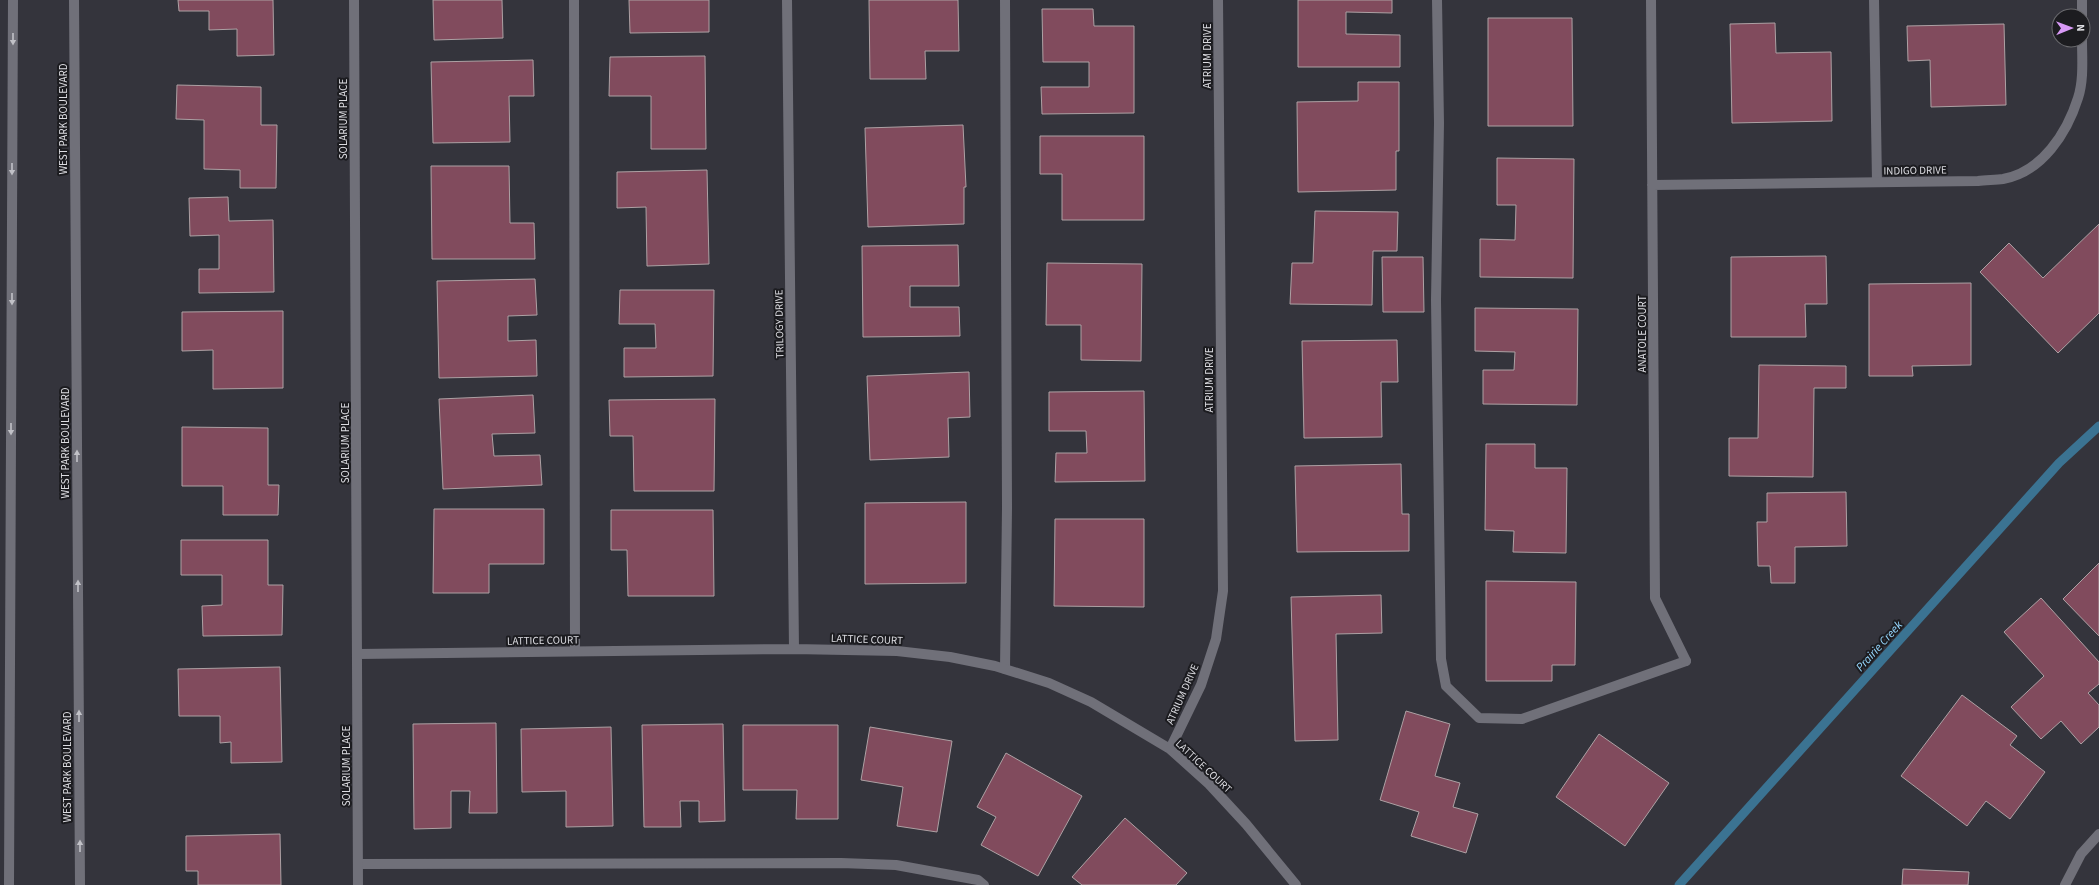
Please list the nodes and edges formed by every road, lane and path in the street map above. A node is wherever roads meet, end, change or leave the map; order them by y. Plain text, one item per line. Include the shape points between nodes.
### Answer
1 (13, 0) edge
2 (74, 0) edge
3 (354, 0) edge
4 (574, 0) edge
5 (787, 0) edge
6 (1005, 0) edge
7 (1218, 0) edge
8 (1437, 0) edge
9 (1651, 0) edge
10 (1874, 0) edge
11 (2082, 48) edge
12 (1877, 182) junction
13 (1652, 185) junction
14 (794, 649) junction
15 (575, 651) junction
16 (358, 654) junction
17 (1005, 669) junction
18 (1170, 749) junction
19 (2099, 834) edge
20 (358, 864) junction
21 (10, 885) edge
22 (80, 885) edge
23 (358, 885) edge
24 (984, 885) edge
25 (1296, 885) edge
26 (2064, 885) edge

1 -> 21 street
22 -> 2 street, WEST PARK BOULEVARD
3 - 16 street, SOLARIUM PLACE
4 - 15 street
5 - 14 street, TRILOGY DRIVE
6 - 17 street
7 - 18 street, ATRIUM DRIVE via 1223,591 1216,639 1201,685
8 - 13 street, ANATOLE COURT via 1439,123 1436,300 1441,659 1446,686 1479,718 1522,719 1686,661 1656,598
9 - 13 street, ANATOLE COURT
10 - 12 street
11 - 12 street, INDIGO DRIVE via 2079,97 2066,128 2048,153 2030,168 2004,179
12 - 13 street, INDIGO DRIVE
14 - 15 street, LATTICE COURT
14 - 17 street, LATTICE COURT via 897,651 950,657
15 - 16 street, LATTICE COURT
16 - 20 street, SOLARIUM PLACE
17 - 18 street, LATTICE COURT via 1049,683 1091,702
18 - 25 street, LATTICE COURT via 1214,789
19 - 26 street via 2081,854
20 - 23 street, SOLARIUM PLACE
20 - 24 street via 889,865 978,880

